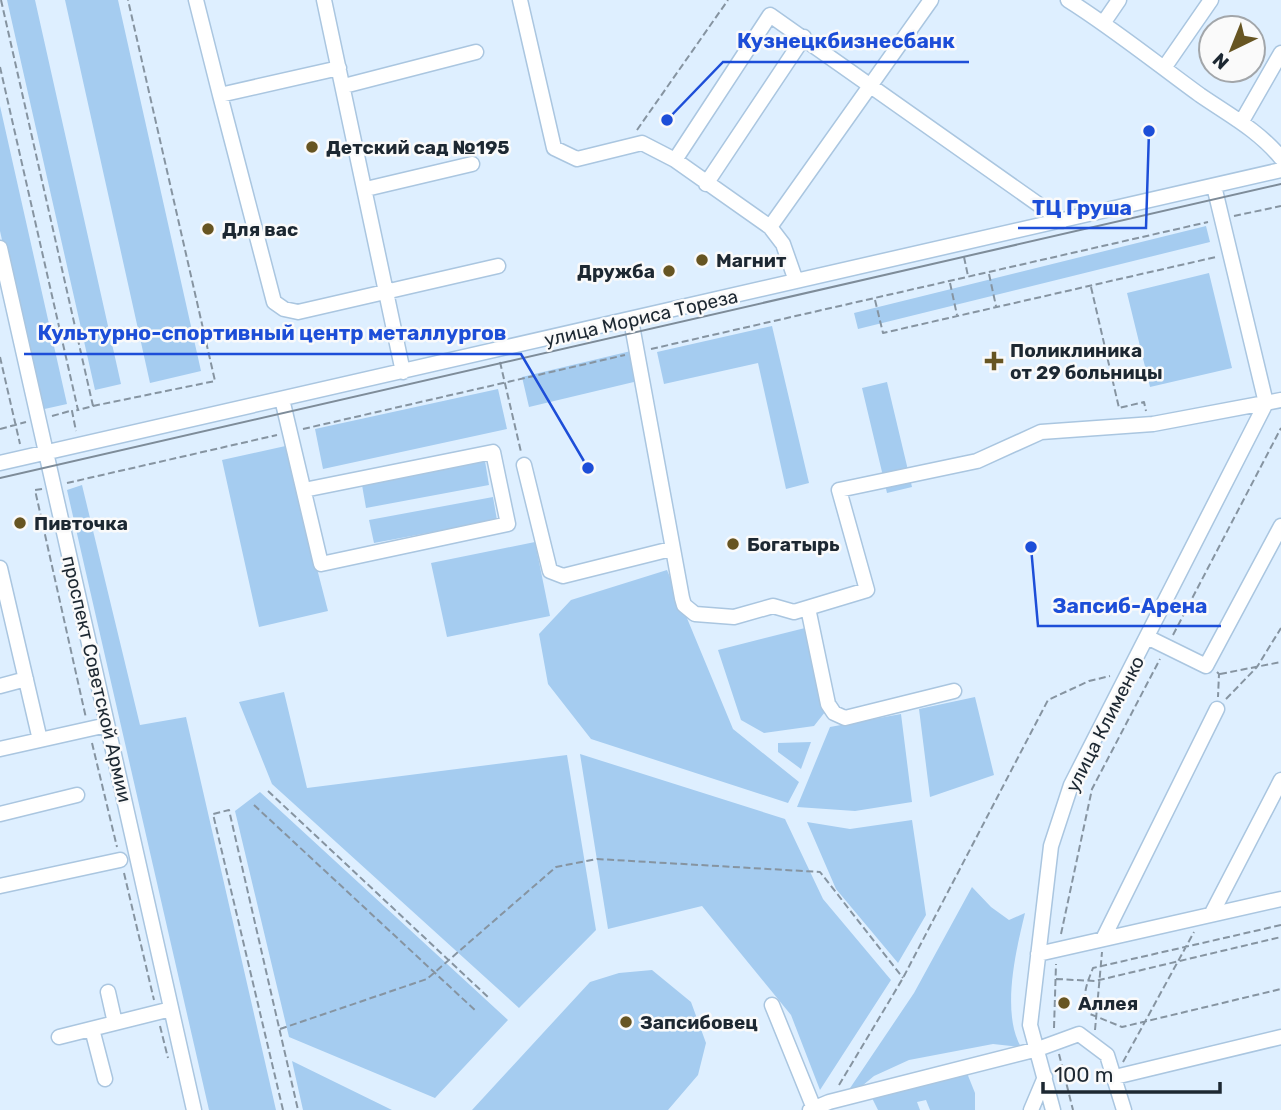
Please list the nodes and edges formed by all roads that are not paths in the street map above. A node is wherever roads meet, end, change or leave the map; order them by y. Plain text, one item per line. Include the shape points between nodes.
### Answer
1 (196, 0) edge
2 (324, 0) edge
3 (520, 0) edge
4 (931, 0) edge
5 (1068, 0) edge
6 (1119, 0) edge
7 (1211, 0) edge
8 (1104, 22) junction
9 (804, 37) junction
10 (476, 52) dead end
11 (1281, 53) edge
12 (339, 68) junction
13 (1164, 68) junction
14 (869, 85) junction
15 (344, 86) junction
16 (220, 95) junction
17 (1242, 121) junction
18 (1281, 158) edge
19 (675, 160) junction
20 (471, 164) dead end
21 (1281, 170) edge
22 (706, 184) junction
23 (1214, 186) junction
24 (366, 188) junction
25 (1062, 221) junction
26 (770, 228) junction
27 (0, 248) edge
28 (498, 266) dead end
29 (796, 281) junction
30 (386, 293) junction
31 (631, 320) junction
32 (403, 372) junction
33 (282, 399) junction
34 (1281, 400) edge
35 (1266, 403) junction
36 (46, 453) junction
37 (0, 463) edge
38 (524, 465) road end
39 (304, 490) junction
40 (1281, 526) edge
41 (671, 549) junction
42 (0, 568) edge
43 (808, 608) junction
44 (1149, 638) junction
45 (26, 679) junction
46 (0, 686) edge
47 (954, 691) dead end
48 (1217, 709) road end
49 (107, 725) junction
50 (40, 740) junction
51 (0, 749) edge
52 (1281, 780) edge
53 (77, 795) dead end
54 (0, 814) edge
55 (120, 860) road end
56 (0, 886) edge
57 (1281, 899) edge
58 (1208, 914) junction
59 (1103, 939) junction
60 (1038, 954) junction
61 (107, 992) dead end
62 (772, 1005) dead end
63 (164, 1011) junction
64 (115, 1023) junction
65 (92, 1029) junction
66 (58, 1037) dead end
67 (1281, 1037) edge
68 (1038, 1049) junction
69 (1045, 1077) junction
70 (1115, 1077) junction
71 (105, 1079) dead end
72 (812, 1108) edge
73 (194, 1110) edge
74 (1031, 1110) edge
75 (1053, 1110) edge
76 (1124, 1110) edge

1 - 16 street
2 - 12 street
3 - 19 street via 554,148 578,159 642,143
4 - 14 street
5 - 8 street
6 - 8 street
7 - 13 street
8 - 13 street
9 - 14 street
9 - 19 street via 770,15
9 - 22 street
10 - 15 street
11 - 17 street
12 - 15 street
12 - 16 street
13 - 17 street
14 - 25 street
14 - 26 street
15 - 24 street
16 - 30 street via 274,302 298,312
17 - 18 street
19 - 22 street
20 - 24 street
21 - 23 street, улица Мориса Тореза
22 - 26 street
23 - 25 street, улица Мориса Тореза
23 - 35 street
24 - 30 street
25 - 29 street, улица Мориса Тореза
26 - 29 street via 783,244
27 - 36 street, проспект Советской Армии
28 - 30 street
29 - 31 street, улица Мориса Тореза
30 - 32 street
31 - 32 street, улица Мориса Тореза
31 - 41 street
32 - 33 street, улица Мориса Тореза
33 - 36 street, улица Мориса Тореза
33 - 39 street
34 - 35 street
35 - 43 street via 1149,424 1041,432 977,461 839,490 867,590
35 - 44 street, улица Клименко
36 - 37 street, улица Мориса Тореза
36 - 49 street, проспект Советской Армии
38 - 41 street via 550,571 563,576
39 - 39 street via 493,452 508,524 321,564
40 - 44 street via 1206,666
41 - 43 street via 684,605 695,614 734,617 773,607 794,612
42 - 45 street
43 - 47 street via 828,704 834,713 845,718
44 - 60 street, улица Клименко via 1071,785 1051,846
45 - 46 street
45 - 50 street
48 - 59 street
49 - 50 street
49 - 63 street, проспект Советской Армии
50 - 51 street
52 - 58 street
53 - 54 street
55 - 56 street
57 - 58 street
58 - 59 street
59 - 60 street
60 - 68 street, улица Клименко via 1030,1024
61 - 64 street
62 - 72 street
63 - 64 street
63 - 73 street, проспект Советской Армии
64 - 65 street
65 - 66 street
65 - 71 street
67 - 70 street
68 - 69 street, улица Клименко
68 - 70 street via 1079,1034 1107,1055
68 - 72 street
69 - 74 street
69 - 75 street, улица Клименко
70 - 76 street

